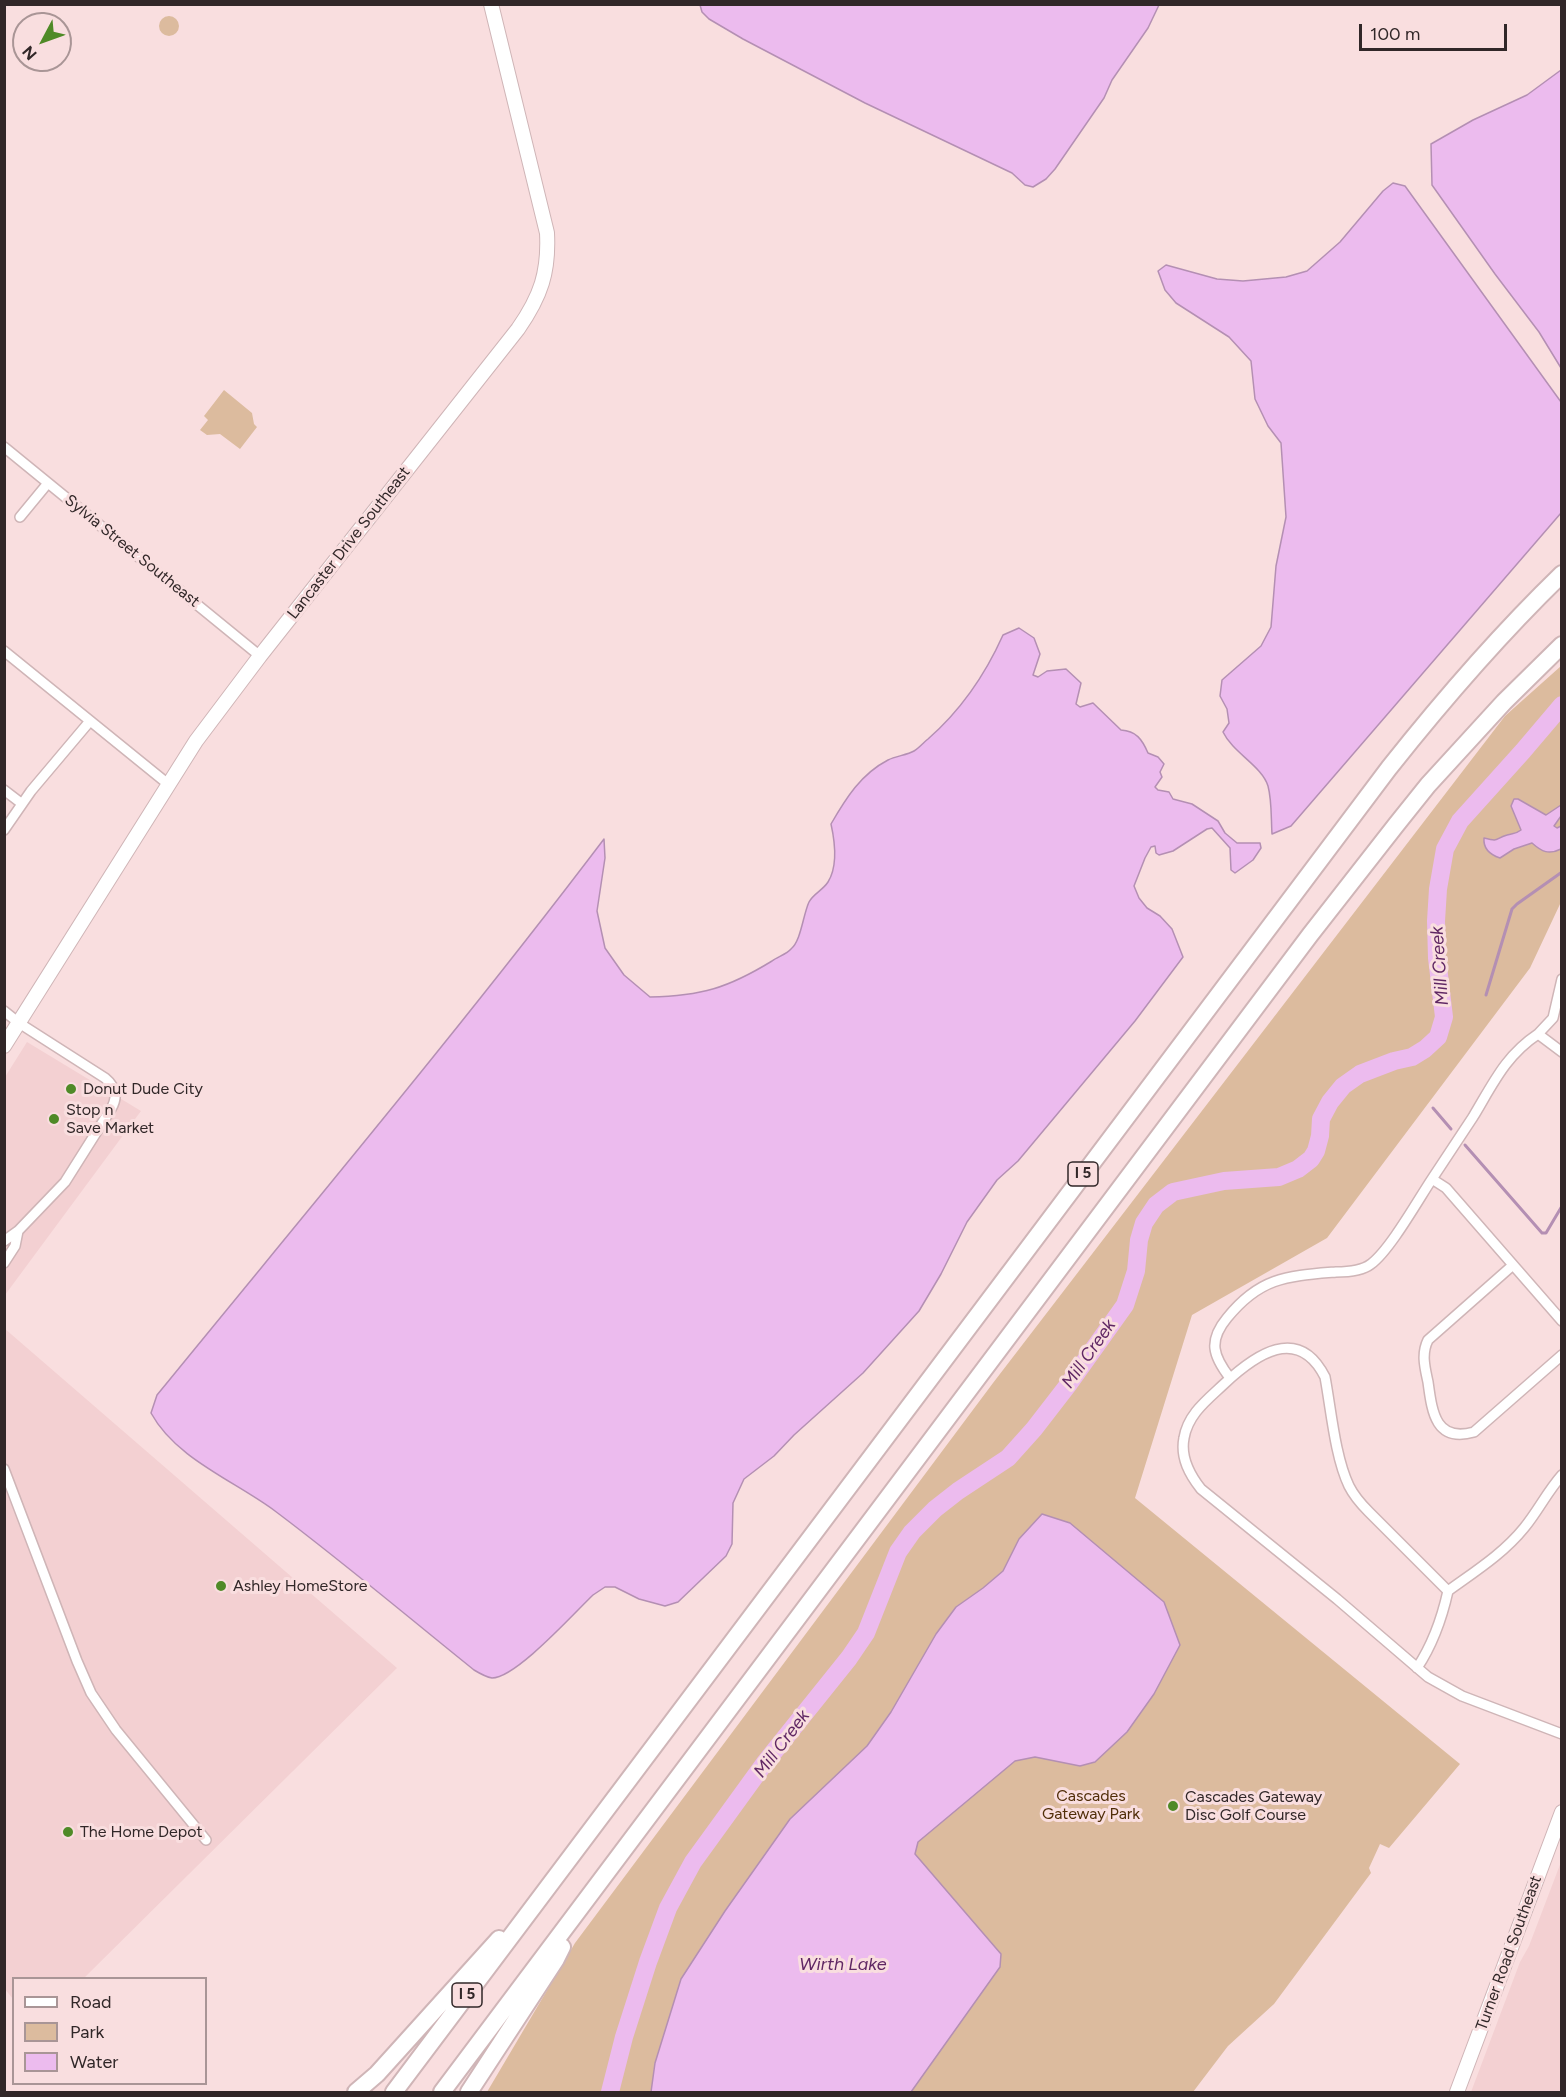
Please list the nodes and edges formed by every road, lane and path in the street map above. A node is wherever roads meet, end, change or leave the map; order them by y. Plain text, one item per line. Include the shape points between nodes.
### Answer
1 (491, 4) edge
2 (4, 447) edge
3 (48, 483) junction
4 (20, 517) dead end
5 (1562, 574) edge
6 (1562, 645) edge
7 (4, 651) edge
8 (260, 656) junction
9 (90, 721) junction
10 (168, 784) junction
11 (4, 790) edge
12 (21, 803) junction
13 (4, 830) edge
14 (1562, 979) edge
15 (4, 1011) edge
16 (19, 1023) junction
17 (1538, 1034) junction
18 (4, 1046) edge
19 (1562, 1052) edge
20 (1432, 1179) junction
21 (18, 1231) junction
22 (4, 1241) edge
23 (4, 1263) edge
24 (1513, 1265) junction
25 (1562, 1321) edge
26 (1562, 1354) edge
27 (1230, 1378) junction
28 (4, 1469) edge
29 (1562, 1475) edge
30 (1448, 1591) junction
31 (1417, 1668) junction
32 (1562, 1734) edge
33 (1562, 1812) edge
34 (206, 1839) dead end
35 (541, 1898) junction
36 (578, 1912) junction
37 (356, 2092) edge
38 (394, 2092) edge
39 (442, 2092) edge
40 (469, 2092) edge
41 (1457, 2092) edge

1 - 8 main road, Lancaster Drive Southeast via 547,233 542,286 518,328
2 - 3 street, Sylvia Street Southeast
3 - 4 street
3 - 8 street, Sylvia Street Southeast
5 - 35 highway, I 5 via 1493,644 1389,768
6 - 36 highway, I 5 via 1467,742 1383,841
7 - 9 street
8 - 10 main road, Lancaster Drive Southeast
9 - 10 street
9 - 12 street
10 - 16 main road, Lancaster Drive Southeast
11 - 12 street
12 - 13 street
14 - 17 street via 1553,1017
15 - 16 street
16 - 18 main road, Lancaster Drive Southeast
16 - 21 street via 105,1078 113,1086 116,1098 65,1182
17 - 19 street
17 - 20 street via 1513,1053
20 - 24 street via 1446,1188
20 - 27 street via 1371,1265 1344,1272 1284,1277 1268,1283 1233,1311 1221,1325 1215,1348
21 - 22 street
21 - 23 street via 15,1246
24 - 25 street
24 - 26 street via 1428,1340 1424,1359 1433,1414 1449,1432 1474,1432
27 - 30 street via 1259,1355 1272,1350 1287,1347 1310,1356 1325,1377 1349,1486 1369,1512
27 - 31 street via 1197,1410 1186,1429 1184,1455 1191,1477 1211,1498
28 - 34 street via 92,1693 116,1730
29 - 30 street via 1511,1542
30 - 31 street via 1438,1626
31 - 32 street via 1462,1696
33 - 41 main road, Turner Road Southeast
35 - 37 highway
35 - 38 highway, I 5
36 - 39 highway, I 5
36 - 40 highway, I 5 via 556,1959

